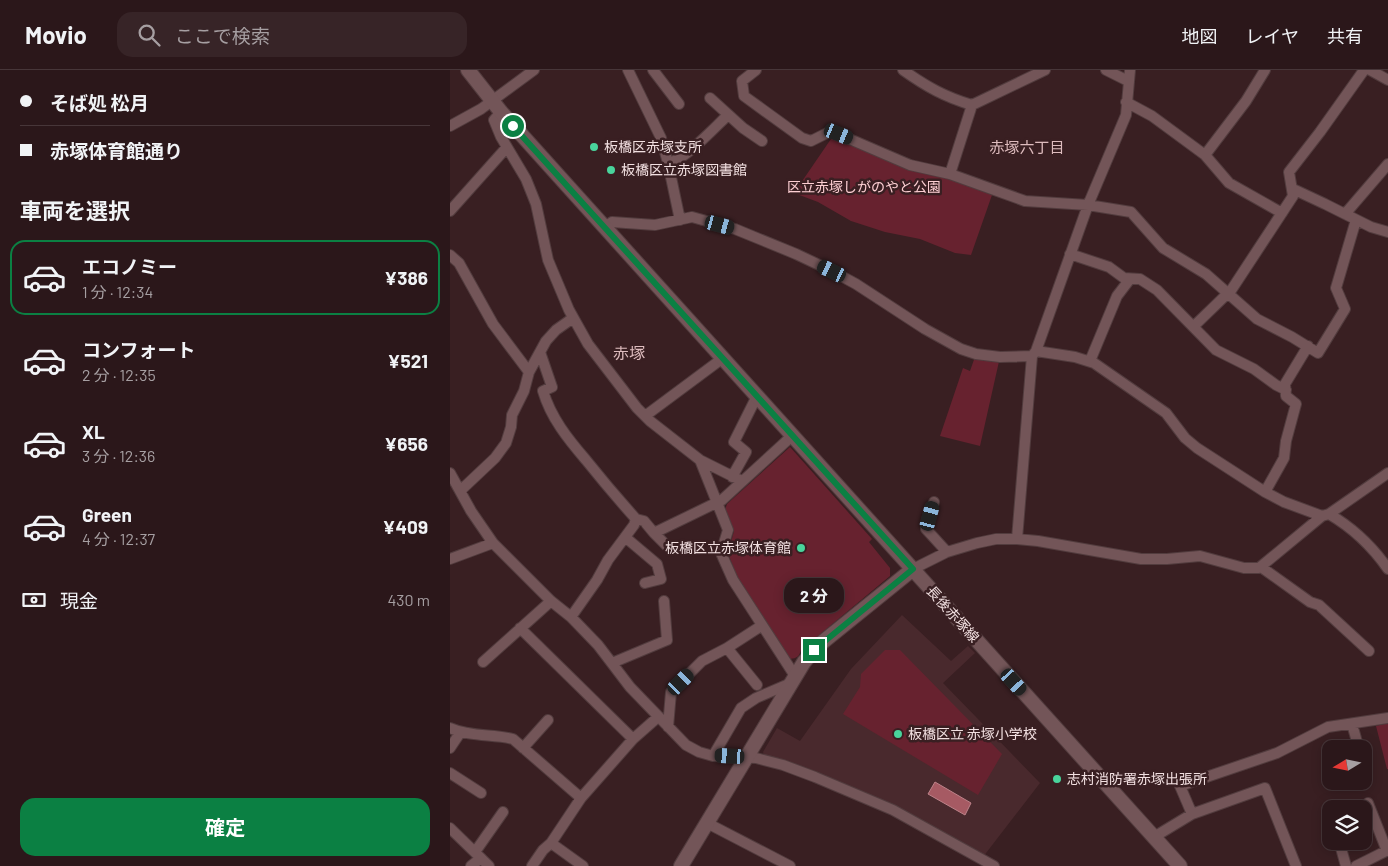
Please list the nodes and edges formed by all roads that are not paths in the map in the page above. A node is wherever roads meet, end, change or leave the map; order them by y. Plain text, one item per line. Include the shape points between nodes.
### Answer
1 (468, 70) edge
2 (534, 70) edge
3 (653, 70) edge
4 (756, 70) edge
5 (903, 70) edge
6 (1045, 70) edge
7 (1106, 70) edge
8 (1130, 70) edge
9 (1264, 70) edge
10 (1364, 70) edge
11 (1370, 70) edge
12 (630, 71) edge
13 (1388, 80) edge
14 (1128, 81) junction
15 (710, 98) dead end
16 (491, 102) junction
17 (1126, 102) junction
18 (679, 104) dead end
19 (972, 105) junction
20 (501, 112) junction
21 (728, 115) junction
22 (450, 126) edge
23 (762, 141) dead end
24 (507, 147) junction
25 (1205, 155) junction
26 (668, 163) junction
27 (1388, 164) edge
28 (950, 174) junction
29 (1293, 189) junction
30 (1088, 204) junction
31 (450, 211) edge
32 (1282, 213) junction
33 (1345, 214) junction
34 (680, 220) junction
35 (1356, 220) junction
36 (605, 227) junction
37 (1388, 232) edge
38 (1070, 254) junction
39 (450, 255) edge
40 (1130, 279) junction
41 (1228, 294) junction
42 (573, 318) junction
43 (1194, 326) junction
44 (1308, 346) junction
45 (540, 352) junction
46 (1034, 354) junction
47 (723, 358) junction
48 (1090, 361) junction
49 (529, 372) junction
50 (1286, 390) junction
51 (757, 396) junction
52 (644, 416) junction
53 (793, 435) junction
54 (700, 460) junction
55 (1388, 472) edge
56 (450, 473) edge
57 (732, 477) junction
58 (742, 481) junction
59 (460, 491) junction
60 (1265, 492) junction
61 (934, 502) dead end
62 (717, 503) junction
63 (1325, 515) junction
64 (636, 519) junction
65 (654, 533) junction
66 (625, 537) junction
67 (1019, 539) junction
68 (493, 542) junction
69 (668, 547) dead end
70 (947, 552) junction
71 (450, 559) edge
72 (1261, 567) junction
73 (913, 569) junction
74 (1388, 569) edge
75 (645, 582) dead end
76 (551, 600) junction
77 (664, 601) dead end
78 (571, 617) junction
79 (761, 626) junction
80 (520, 628) junction
81 (727, 648) junction
82 (1369, 651) dead end
83 (483, 662) dead end
84 (612, 663) junction
85 (793, 680) junction
86 (757, 692) junction
87 (658, 717) junction
88 (1388, 718) edge
89 (548, 720) dead end
90 (1352, 724) junction
91 (668, 727) junction
92 (450, 728) edge
93 (460, 733) junction
94 (633, 739) junction
95 (1356, 740) edge
96 (450, 748) edge
97 (523, 748) junction
98 (713, 756) junction
99 (747, 757) junction
100 (450, 772) edge
101 (481, 793) dead end
102 (581, 798) junction
103 (503, 812) dead end
104 (1372, 813) edge
105 (1192, 814) junction
106 (707, 823) junction
107 (450, 828) edge
108 (1154, 837) junction
109 (551, 843) junction
110 (1342, 850) edge
111 (1388, 851) edge
112 (478, 855) junction
113 (471, 866) edge
114 (489, 866) edge
115 (532, 866) edge
116 (583, 866) edge
117 (681, 866) edge
118 (790, 866) edge
119 (994, 866) edge
120 (1180, 866) edge
121 (1296, 866) edge
122 (1346, 866) edge
123 (1356, 866) edge

1 - 16 main road, 長後赤塚線
2 - 16 street
3 - 18 street
4 - 28 street via 742,81 744,96 802,138 810,141 831,131 910,165
5 - 19 street via 947,97
6 - 19 street
7 - 14 street
8 - 14 street
9 - 25 street via 1246,101
10 - 29 street via 1289,172
11 - 13 street
12 - 26 street via 661,138
14 - 17 street
15 - 21 street
16 - 20 main road, 長後赤塚線
16 - 22 street
17 - 25 street via 1152,116
17 - 30 street via 1126,114
19 - 28 street
20 - 24 street via 494,120
20 - 36 main road, 長後赤塚線
21 - 23 street
21 - 26 street via 683,156
24 - 31 street
24 - 42 street via 536,204 548,260
25 - 32 street via 1228,183
26 - 34 street
27 - 33 street
28 - 30 street via 1025,201
29 - 32 street via 1293,196
29 - 33 street
30 - 38 street
30 - 41 street via 1131,212 1163,248 1206,274
32 - 41 street
33 - 35 street
34 - 36 street via 654,225 612,222
34 - 46 street via 692,217 735,228 796,254 856,284 960,350 1000,357
35 - 37 street
35 - 44 street via 1336,288 1345,309 1318,353
36 - 47 main road, 長後赤塚線
38 - 40 street
38 - 46 street
39 - 49 street via 459,263 493,324
40 - 43 street via 1140,280 1157,290
40 - 48 street via 1117,296
41 - 43 street
41 - 44 street via 1257,319
42 - 45 street via 556,330
42 - 52 street via 588,344
43 - 50 street via 1216,350
44 - 50 street via 1285,384
45 - 49 street
45 - 64 street via 552,387 543,391 548,407 564,433
46 - 48 street
46 - 67 street
47 - 51 main road, 長後赤塚線
47 - 52 street
48 - 60 street via 1166,413 1197,448
49 - 59 street via 512,415 506,443
50 - 60 street via 1286,396 1296,404 1284,458
51 - 53 main road, 長後赤塚線
51 - 57 street via 734,442 746,452
52 - 54 street
53 - 58 street
53 - 73 main road, 長後赤塚線
54 - 57 street
54 - 62 street
55 - 63 street
56 - 59 street
57 - 58 street
58 - 62 street
59 - 68 street
60 - 63 street via 1284,502
61 - 70 street via 926,529
62 - 65 street
62 - 79 street via 728,530 721,553
63 - 72 street
63 - 74 street via 1366,541
64 - 65 street via 644,521
64 - 66 street
65 - 69 street
66 - 75 street via 657,564 661,579
66 - 78 street
67 - 70 street via 996,539
67 - 72 street via 1141,559 1200,556 1244,568
68 - 71 street
68 - 76 street
70 - 73 street
72 - 82 street via 1319,605
73 - 85 main road via 814,650
73 - 108 main road, 長後赤塚線
76 - 78 street
76 - 80 street
77 - 84 street via 667,640
78 - 84 street
79 - 81 street
79 - 85 street
80 - 83 street
80 - 94 street
81 - 86 street
81 - 91 street via 702,661 671,692
84 - 87 street
85 - 86 street
85 - 99 main road
86 - 98 street via 741,708
87 - 91 street
87 - 94 street
88 - 90 street
89 - 97 street
90 - 95 street
90 - 105 street via 1328,727 1277,753 1180,786
91 - 98 street via 686,745
92 - 93 street
93 - 96 street
93 - 97 street via 502,736 513,739
94 - 102 street
97 - 102 street
98 - 99 street
99 - 106 main road
99 - 119 street via 783,765 893,810
100 - 101 street
102 - 109 street
103 - 112 street
104 - 111 street
105 - 108 street
105 - 121 street via 1265,788
106 - 117 main road
106 - 118 street
107 - 112 street
108 - 120 main road, 長後赤塚線
109 - 115 street
109 - 116 street
110 - 122 street
111 - 123 street
112 - 113 street
112 - 114 street

